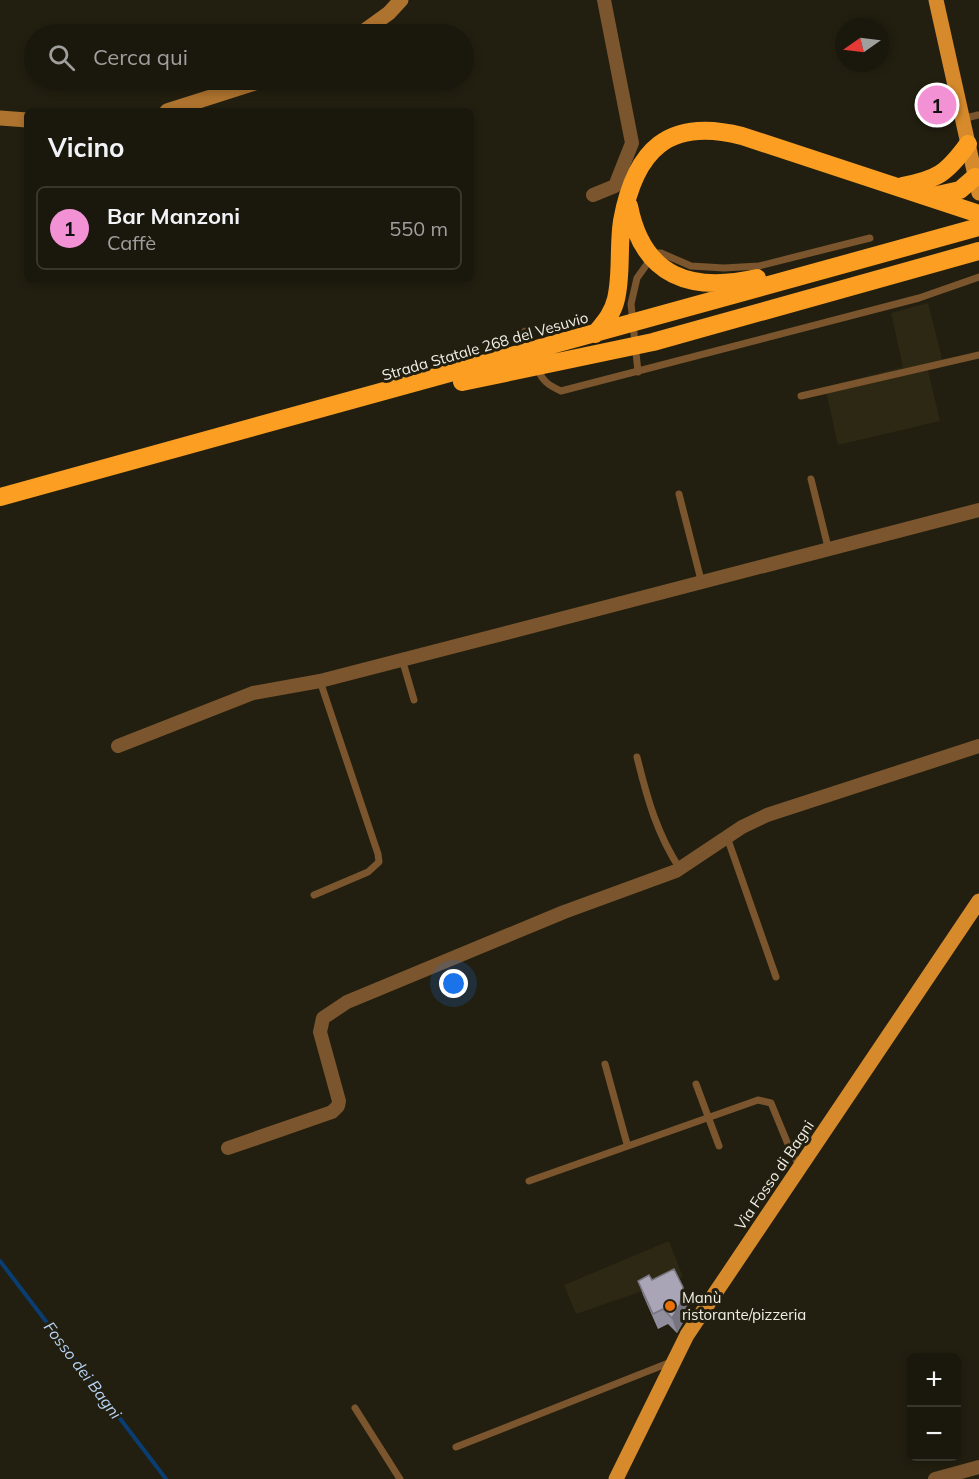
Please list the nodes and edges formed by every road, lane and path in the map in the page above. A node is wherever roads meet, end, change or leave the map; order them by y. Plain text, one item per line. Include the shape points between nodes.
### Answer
1 (401, 0) edge
2 (604, 0) edge
3 (936, 0) edge
4 (374, 24) edge
5 (233, 90) edge
6 (176, 108) edge
7 (978, 115) edge
8 (0, 118) edge
9 (962, 119) junction
10 (24, 120) edge
11 (968, 144) junction
12 (943, 174) junction
13 (977, 174) edge
14 (900, 186) junction
15 (593, 195) dead end
16 (932, 196) junction
17 (628, 199) junction
18 (979, 214) edge
19 (979, 227) edge
20 (870, 238) dead end
21 (979, 251) edge
22 (871, 257) junction
23 (979, 277) edge
24 (525, 331) dead end
25 (595, 334) junction
26 (979, 355) edge
27 (638, 372) junction
28 (375, 395) junction
29 (801, 396) dead end
30 (811, 479) dead end
31 (679, 494) dead end
32 (0, 497) edge
33 (979, 510) edge
34 (828, 548) junction
35 (702, 584) junction
36 (402, 659) junction
37 (320, 681) junction
38 (414, 700) dead end
39 (118, 746) dead end
40 (979, 746) edge
41 (637, 757) dead end
42 (727, 837) junction
43 (680, 868) junction
44 (314, 895) dead end
45 (979, 901) edge
46 (776, 977) dead end
47 (605, 1064) dead end
48 (696, 1084) dead end
49 (708, 1116) junction
50 (627, 1144) junction
51 (718, 1146) dead end
52 (228, 1148) dead end
53 (801, 1167) junction
54 (529, 1181) dead end
55 (672, 1361) junction
56 (355, 1408) dead end
57 (456, 1447) dead end
58 (979, 1467) edge
59 (400, 1479) edge
60 (616, 1479) edge
61 (935, 1479) edge

1 - 4 street
2 - 15 street via 632,144 615,186
3 - 9 main road
5 - 6 street
7 - 9 lane
8 - 10 street
9 - 11 main road
11 - 12 highway
11 - 13 main road
12 - 13 highway
12 - 14 highway
13 - 16 highway via 960,190
14 - 16 highway
14 - 17 highway via 728,132 699,130 670,138 649,154 638,167
16 - 18 highway
17 - 22 highway via 633,225 648,255 685,279 738,282
17 - 25 highway via 622,222 616,300
19 - 22 highway, Strada Statale 268 del Vesuvio
20 - 27 lane via 794,259 736,267 691,266 655,253 637,278 632,304
21 - 28 highway via 585,358 422,390
22 - 25 highway, Strada Statale 268 del Vesuvio
23 - 27 lane via 919,298
24 - 27 lane via 541,378 561,391
25 - 28 highway, Strada Statale 268 del Vesuvio
26 - 29 lane
28 - 32 highway, Strada Statale 268 del Vesuvio
30 - 34 lane
31 - 35 lane
33 - 34 street
34 - 35 street
35 - 36 street
36 - 37 street
36 - 38 lane
37 - 39 street via 253,693
37 - 44 lane via 379,862 368,872
40 - 42 street via 767,815
41 - 43 lane via 654,822
42 - 43 street
42 - 46 lane
43 - 52 street via 564,912 329,1012 323,1018 320,1032 338,1106 332,1112
45 - 53 main road, Via Fosso di Bagni
47 - 50 lane
48 - 49 lane
49 - 50 lane
49 - 51 lane
49 - 53 lane via 749,1101 764,1100 775,1111
50 - 54 lane
53 - 55 main road, Via Fosso di Bagni
55 - 57 lane
55 - 60 main road, Via Fosso di Bagni
56 - 59 lane
58 - 61 street

